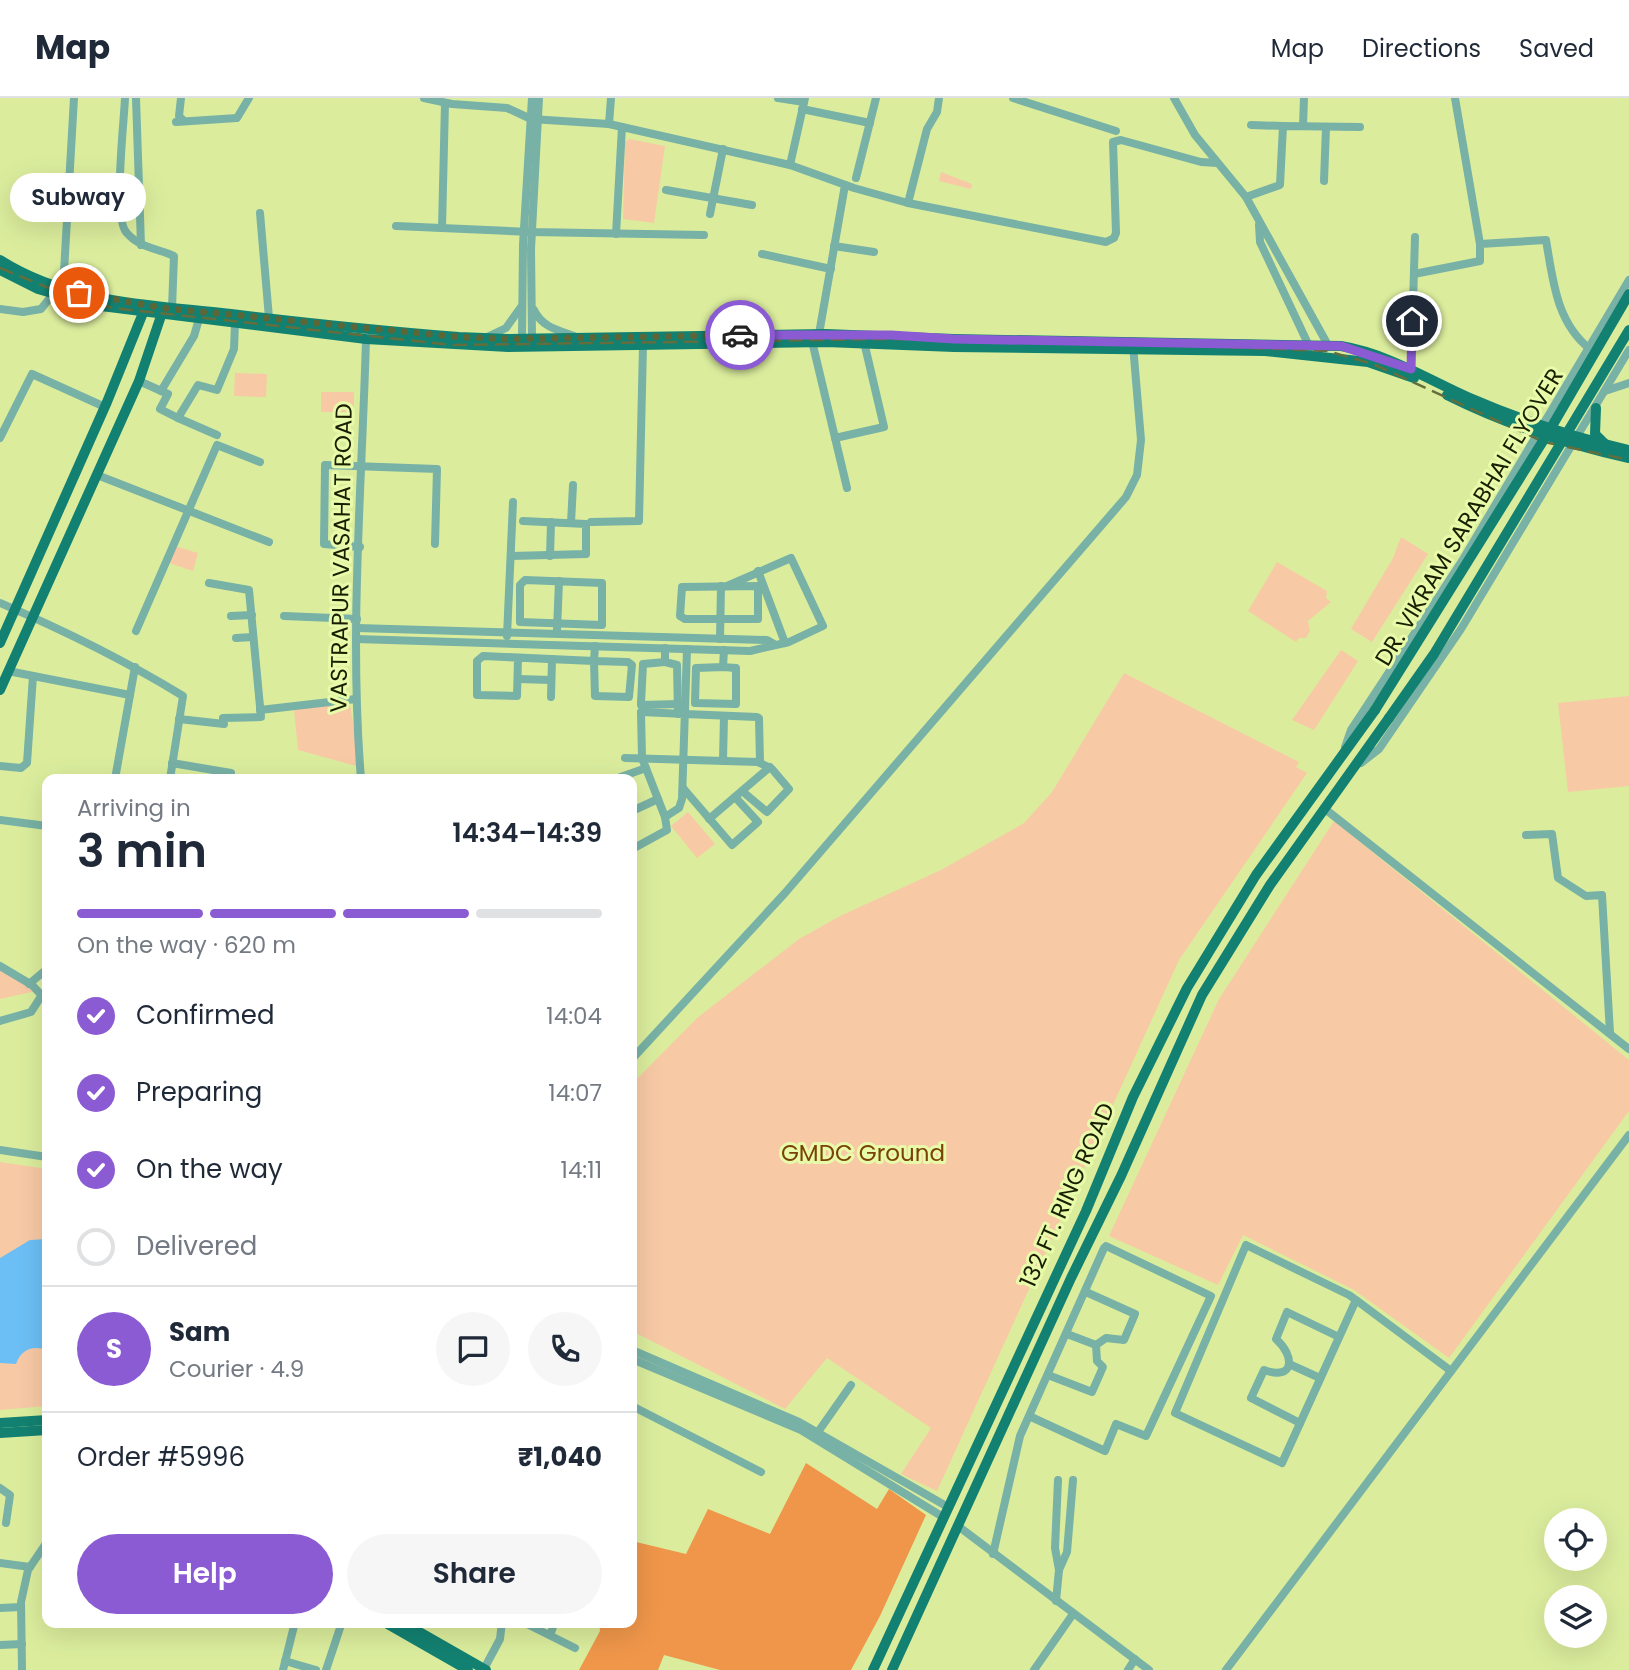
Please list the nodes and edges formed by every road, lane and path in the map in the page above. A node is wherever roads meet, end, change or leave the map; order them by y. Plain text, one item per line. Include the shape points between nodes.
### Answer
1 (74, 98) edge
2 (125, 98) edge
3 (136, 98) edge
4 (181, 98) edge
5 (249, 98) edge
6 (424, 98) edge
7 (532, 98) edge
8 (539, 98) edge
9 (611, 98) edge
10 (778, 98) edge
11 (876, 98) edge
12 (939, 98) edge
13 (1013, 98) edge
14 (1174, 98) edge
15 (1304, 98) edge
16 (1455, 98) edge
17 (450, 102) edge
18 (804, 103) edge
19 (534, 119) junction
20 (870, 123) junction
21 (609, 124) junction
22 (1251, 125) dead end
23 (1283, 126) junction
24 (622, 127) junction
25 (1303, 127) junction
26 (1326, 127) junction
27 (1360, 127) dead end
28 (1116, 131) dead end
29 (723, 149) junction
30 (1217, 163) junction
31 (790, 165) junction
32 (856, 178) dead end
33 (1324, 181) dead end
34 (845, 185) junction
35 (666, 190) dead end
36 (1246, 197) junction
37 (713, 198) junction
38 (908, 203) junction
39 (752, 205) dead end
40 (260, 213) dead end
41 (710, 214) dead end
42 (1259, 225) junction
43 (396, 226) dead end
44 (442, 228) junction
45 (528, 232) junction
46 (616, 234) junction
47 (704, 235) dead end
48 (1415, 237) dead end
49 (1480, 244) junction
50 (141, 245) junction
51 (834, 246) junction
52 (874, 252) dead end
53 (762, 254) dead end
54 (0, 260) edge
55 (831, 269) junction
56 (0, 270) edge
57 (1414, 274) junction
58 (1629, 280) edge
59 (58, 292) junction
60 (1629, 294) edge
61 (527, 304) junction
62 (0, 309) edge
63 (145, 309) junction
64 (166, 310) junction
65 (269, 318) junction
66 (199, 319) junction
67 (235, 323) junction
68 (1629, 330) edge
69 (578, 337) junction
70 (814, 337) junction
71 (485, 338) junction
72 (366, 339) junction
73 (864, 342) junction
74 (527, 343) junction
75 (1133, 344) junction
76 (1309, 344) junction
77 (643, 345) junction
78 (1328, 345) junction
79 (1590, 349) junction
80 (1629, 351) edge
81 (1312, 357) junction
82 (1333, 359) junction
83 (1411, 369) junction
84 (139, 381) junction
85 (1629, 383) edge
86 (161, 391) junction
87 (1605, 391) junction
88 (105, 407) junction
89 (1596, 408) junction
90 (178, 418) junction
91 (1541, 429) junction
92 (217, 435) dead end
93 (0, 438) edge
94 (835, 438) junction
95 (1576, 442) junction
96 (1606, 445) junction
97 (1629, 450) edge
98 (1629, 458) edge
99 (260, 462) dead end
100 (363, 465) junction
101 (97, 475) junction
102 (573, 485) dead end
103 (847, 488) dead end
104 (513, 502) dead end
105 (189, 510) junction
106 (523, 521) dead end
107 (551, 522) junction
108 (591, 522) dead end
109 (571, 523) junction
110 (269, 542) dead end
111 (435, 544) dead end
112 (360, 547) junction
113 (511, 556) junction
114 (550, 556) junction
115 (758, 571) junction
116 (559, 580) junction
117 (209, 583) dead end
118 (724, 586) junction
119 (0, 603) edge
120 (15, 609) junction
121 (33, 615) junction
122 (251, 615) junction
123 (230, 616) dead end
124 (284, 617) dead end
125 (720, 619) junction
126 (357, 623) junction
127 (557, 629) junction
128 (594, 630) junction
129 (136, 631) dead end
130 (507, 632) junction
131 (253, 637) junction
132 (236, 638) dead end
133 (356, 639) junction
134 (720, 639) junction
135 (0, 643) edge
136 (785, 643) junction
137 (507, 644) junction
138 (774, 644) junction
139 (595, 646) junction
140 (665, 648) junction
141 (687, 649) junction
142 (724, 650) junction
143 (518, 658) junction
144 (552, 659) junction
145 (594, 661) junction
146 (665, 662) junction
147 (135, 667) junction
148 (723, 667) junction
149 (8, 671) junction
150 (33, 676) junction
151 (518, 679) junction
152 (551, 680) junction
153 (0, 690) edge
154 (130, 695) junction
155 (551, 697) dead end
156 (356, 699) junction
157 (678, 704) junction
158 (736, 704) junction
159 (641, 707) junction
160 (260, 710) junction
161 (682, 714) junction
162 (724, 716) junction
163 (745, 716) junction
164 (179, 719) junction
165 (625, 758) dead end
166 (642, 758) junction
167 (684, 759) junction
168 (1341, 759) junction
169 (723, 761) junction
170 (172, 763) junction
171 (760, 763) junction
172 (0, 766) edge
173 (770, 767) junction
174 (646, 768) junction
175 (1352, 770) junction
176 (116, 774) edge
177 (171, 774) edge
178 (230, 774) edge
179 (361, 774) edge
180 (629, 774) edge
181 (683, 788) junction
182 (742, 791) junction
183 (735, 797) junction
184 (658, 799) junction
185 (637, 809) edge
186 (1325, 809) junction
187 (665, 817) junction
188 (709, 819) junction
189 (0, 820) edge
190 (42, 825) edge
191 (1526, 835) dead end
192 (637, 846) edge
193 (0, 966) edge
194 (42, 973) edge
195 (29, 984) junction
196 (42, 995) edge
197 (42, 1001) edge
198 (0, 1021) edge
199 (1610, 1033) junction
200 (1629, 1049) edge
201 (637, 1054) edge
202 (1629, 1135) edge
203 (0, 1150) edge
204 (42, 1156) edge
205 (1086, 1292) junction
206 (1356, 1300) junction
207 (1067, 1334) junction
208 (1339, 1337) junction
209 (1096, 1345) junction
210 (637, 1352) edge
211 (637, 1361) edge
212 (1289, 1364) junction
213 (1451, 1371) junction
214 (1048, 1374) junction
215 (1320, 1378) junction
216 (851, 1385) dead end
217 (637, 1409) edge
218 (1029, 1416) junction
219 (42, 1420) edge
220 (0, 1423) edge
221 (1300, 1423) junction
222 (42, 1430) edge
223 (818, 1432) junction
224 (0, 1433) edge
225 (761, 1472) dead end
226 (1058, 1480) dead end
227 (1073, 1480) dead end
228 (0, 1488) edge
229 (946, 1512) junction
230 (6, 1523) dead end
231 (957, 1526) junction
232 (42, 1549) edge
233 (993, 1555) junction
234 (0, 1563) edge
235 (30, 1567) junction
236 (1059, 1570) junction
237 (1056, 1601) junction
238 (22, 1607) junction
239 (0, 1608) edge
240 (1073, 1614) junction
241 (293, 1628) edge
242 (339, 1628) edge
243 (394, 1628) edge
244 (412, 1628) edge
245 (501, 1628) edge
246 (535, 1628) edge
247 (553, 1628) edge
248 (550, 1635) junction
249 (22, 1644) junction
250 (0, 1645) edge
251 (576, 1648) dead end
252 (1135, 1659) junction
253 (285, 1661) junction
254 (22, 1670) edge
255 (283, 1670) edge
256 (316, 1670) edge
257 (326, 1670) edge
258 (468, 1670) edge
259 (485, 1670) edge
260 (873, 1670) edge
261 (892, 1670) edge
262 (1034, 1670) edge
263 (1128, 1670) edge
264 (1149, 1670) edge
265 (1226, 1670) edge

1 - 59 street
2 - 50 street via 119,212 125,231
3 - 50 street
4 - 5 street via 180,121 237,118
6 - 17 street
7 - 19 street
8 - 19 street
9 - 21 street
10 - 18 street
11 - 20 street
12 - 38 street
13 - 28 street
14 - 30 street
15 - 25 street
16 - 49 street
17 - 19 street via 507,108
17 - 44 street
18 - 20 street
18 - 31 street
19 - 21 street
19 - 45 street
20 - 32 street
21 - 24 street
22 - 23 street
23 - 25 street
23 - 36 street via 1280,185
24 - 29 street
24 - 46 street
25 - 26 street
26 - 27 street
26 - 33 street
29 - 31 street
29 - 37 street
30 - 36 street
30 - 38 street via 1121,140 1113,142 1115,233 1106,242
31 - 34 street
34 - 38 street
34 - 51 street
35 - 37 street
36 - 42 street
37 - 39 street
37 - 41 street
40 - 65 street
42 - 76 street via 1260,242
42 - 78 street
43 - 44 street
44 - 45 street
45 - 46 street
45 - 61 street
46 - 47 street
48 - 57 street
49 - 57 street via 1480,261
49 - 79 street via 1546,240 1559,306 1577,338
50 - 64 street via 174,256
51 - 52 street
51 - 55 street
53 - 55 street
54 - 59 main road
55 - 70 street
56 - 59 main road
57 - 83 street
58 - 79 street
59 - 62 street via 41,309
59 - 63 main road via 93,305
60 - 168 main road, DR. VIKRAM SARABHAI FLYOVER, bridge via 1548,433
61 - 69 street via 549,328
61 - 71 street via 506,328
61 - 74 street
63 - 64 main road
63 - 88 main road
64 - 65 main road
64 - 66 main road
64 - 84 main road
65 - 71 main road
66 - 67 main road
66 - 86 street via 194,336
67 - 72 main road
67 - 90 street via 234,349 217,390 198,385
68 - 175 main road, DR. VIKRAM SARABHAI FLYOVER, bridge via 1434,653
69 - 70 main road
69 - 74 main road
70 - 73 main road
70 - 75 main road
70 - 77 main road
70 - 94 street
71 - 74 main road
72 - 74 main road
72 - 100 street, VASTRAPUR VASAHAT ROAD
73 - 75 main road via 954,347
73 - 94 street via 884,427
74 - 77 main road
75 - 76 main road
75 - 81 main road
75 - 201 street via 1141,440 1137,475 1126,497 785,893
76 - 78 main road
76 - 81 street
77 - 108 street via 639,521
78 - 82 street
78 - 83 main road via 1345,346
79 - 91 street
80 - 87 street
81 - 82 main road
82 - 91 main road via 1398,371 1470,407
83 - 91 main road
84 - 86 street
84 - 101 main road
85 - 87 street
86 - 90 street via 168,394 160,410
87 - 89 street
88 - 93 street via 32,373
88 - 120 main road
89 - 95 street
89 - 96 main road via 1595,434
90 - 92 street
91 - 95 main road
91 - 168 street via 1462,561 1351,730
94 - 103 street
95 - 96 main road
95 - 98 main road
95 - 175 street via 1409,708 1379,749
96 - 97 main road
99 - 105 street via 217,445
100 - 111 street via 437,469
100 - 112 street, VASTRAPUR VASAHAT ROAD
100 - 112 street via 329,464 324,469 324,544
101 - 105 street
101 - 121 main road
102 - 109 street
104 - 113 street
105 - 110 street
105 - 129 street
106 - 107 street
107 - 109 street
107 - 114 street
109 - 114 street via 587,525 586,554
112 - 126 street, VASTRAPUR VASAHAT ROAD
113 - 114 street
113 - 130 street
115 - 118 street
115 - 136 street
115 - 136 street via 794,559 823,625
116 - 127 street
116 - 127 street via 520,582 518,620
116 - 128 street via 602,583 602,625
117 - 122 street via 249,590
118 - 125 street
118 - 125 street via 758,586 759,618
118 - 125 street via 682,587 680,602 682,619
119 - 120 street
120 - 121 street
120 - 135 main road
121 - 147 street
121 - 149 main road
122 - 123 street
122 - 131 street
124 - 126 street
125 - 134 street
126 - 130 street
126 - 133 street, VASTRAPUR VASAHAT ROAD
127 - 128 street
127 - 130 street
128 - 134 street
130 - 137 street
131 - 132 street
131 - 160 street
133 - 137 street
133 - 156 street, VASTRAPUR VASAHAT ROAD
134 - 138 street
136 - 138 street
137 - 139 street
138 - 142 street via 769,649
139 - 140 street
139 - 145 street
140 - 141 street
140 - 146 street
141 - 142 street
141 - 161 street
142 - 148 street
143 - 144 street
143 - 151 street
143 - 151 street via 478,659 477,695 515,697
144 - 145 street
144 - 152 street
145 - 145 street via 631,663 631,695 595,696
146 - 157 street via 677,665
146 - 159 street via 642,666
147 - 154 street
147 - 164 street via 183,696
148 - 158 street via 736,668
148 - 158 street via 695,667 694,702
149 - 150 street
149 - 153 main road
150 - 154 street
150 - 172 street via 27,763 21,768
151 - 152 street
152 - 155 street
154 - 176 street
156 - 160 street
156 - 179 street, VASTRAPUR VASAHAT ROAD
157 - 159 street
157 - 161 street
158 - 163 street via 743,707
159 - 161 street
159 - 166 street
160 - 164 street via 261,717 223,718 224,724
161 - 162 street
161 - 167 street
162 - 163 street
162 - 169 street
163 - 171 street via 760,718
164 - 170 street
165 - 166 street
166 - 167 street
166 - 174 street
167 - 169 street
167 - 181 street
168 - 229 main road, 132 FT. RING ROAD via 1256,875 1187,988 1133,1097 1086,1211
169 - 171 street
170 - 177 street
170 - 178 street
171 - 173 street
173 - 182 street
173 - 182 street via 789,789 768,812
174 - 180 street
174 - 184 street
175 - 186 main road, 132 FT. RING ROAD
181 - 187 street via 680,806
181 - 188 street
182 - 183 street
183 - 188 street
183 - 188 street via 758,822 734,845
184 - 185 street
184 - 187 street
186 - 199 street
186 - 231 main road, 132 FT. RING ROAD via 1235,938 1202,995
187 - 192 street via 667,830
189 - 190 street
191 - 199 street via 1552,834 1558,878 1586,896 1602,895
193 - 195 street
194 - 195 street
195 - 196 street
197 - 198 street via 31,1012
199 - 200 street
202 - 213 street
203 - 204 street
205 - 207 street
205 - 209 street via 1135,1314 1124,1340 1106,1338
205 - 218 street via 1107,1246 1211,1296 1146,1436 1116,1424 1105,1451
206 - 208 street
206 - 213 street
206 - 221 street via 1246,1245 1175,1413 1282,1463
207 - 209 street
207 - 214 street
208 - 212 street via 1287,1312 1276,1339 1285,1347
208 - 215 street
209 - 214 street via 1097,1360 1103,1367 1092,1392
210 - 223 street
211 - 229 street via 801,1430
212 - 215 street
212 - 221 street via 1284,1372 1264,1370 1251,1398
213 - 265 street
214 - 218 street
215 - 221 street
216 - 223 street
217 - 225 street
218 - 233 street via 1020,1436
219 - 220 main road
222 - 224 main road
223 - 229 street
226 - 236 street via 1055,1548
227 - 236 street via 1067,1552
228 - 230 street via 10,1495
229 - 260 main road, 132 FT. RING ROAD
231 - 233 street
231 - 261 main road, 132 FT. RING ROAD
232 - 235 street
233 - 237 street
234 - 235 street
235 - 238 street
236 - 237 street
237 - 240 street
238 - 239 street
238 - 249 street
240 - 252 street
240 - 262 street
241 - 253 street
242 - 257 street
243 - 258 main road
244 - 259 main road
245 - 259 street
246 - 248 street
247 - 248 street
248 - 251 street
249 - 250 street
249 - 254 street
252 - 263 street
252 - 264 street
253 - 255 street
253 - 256 street

